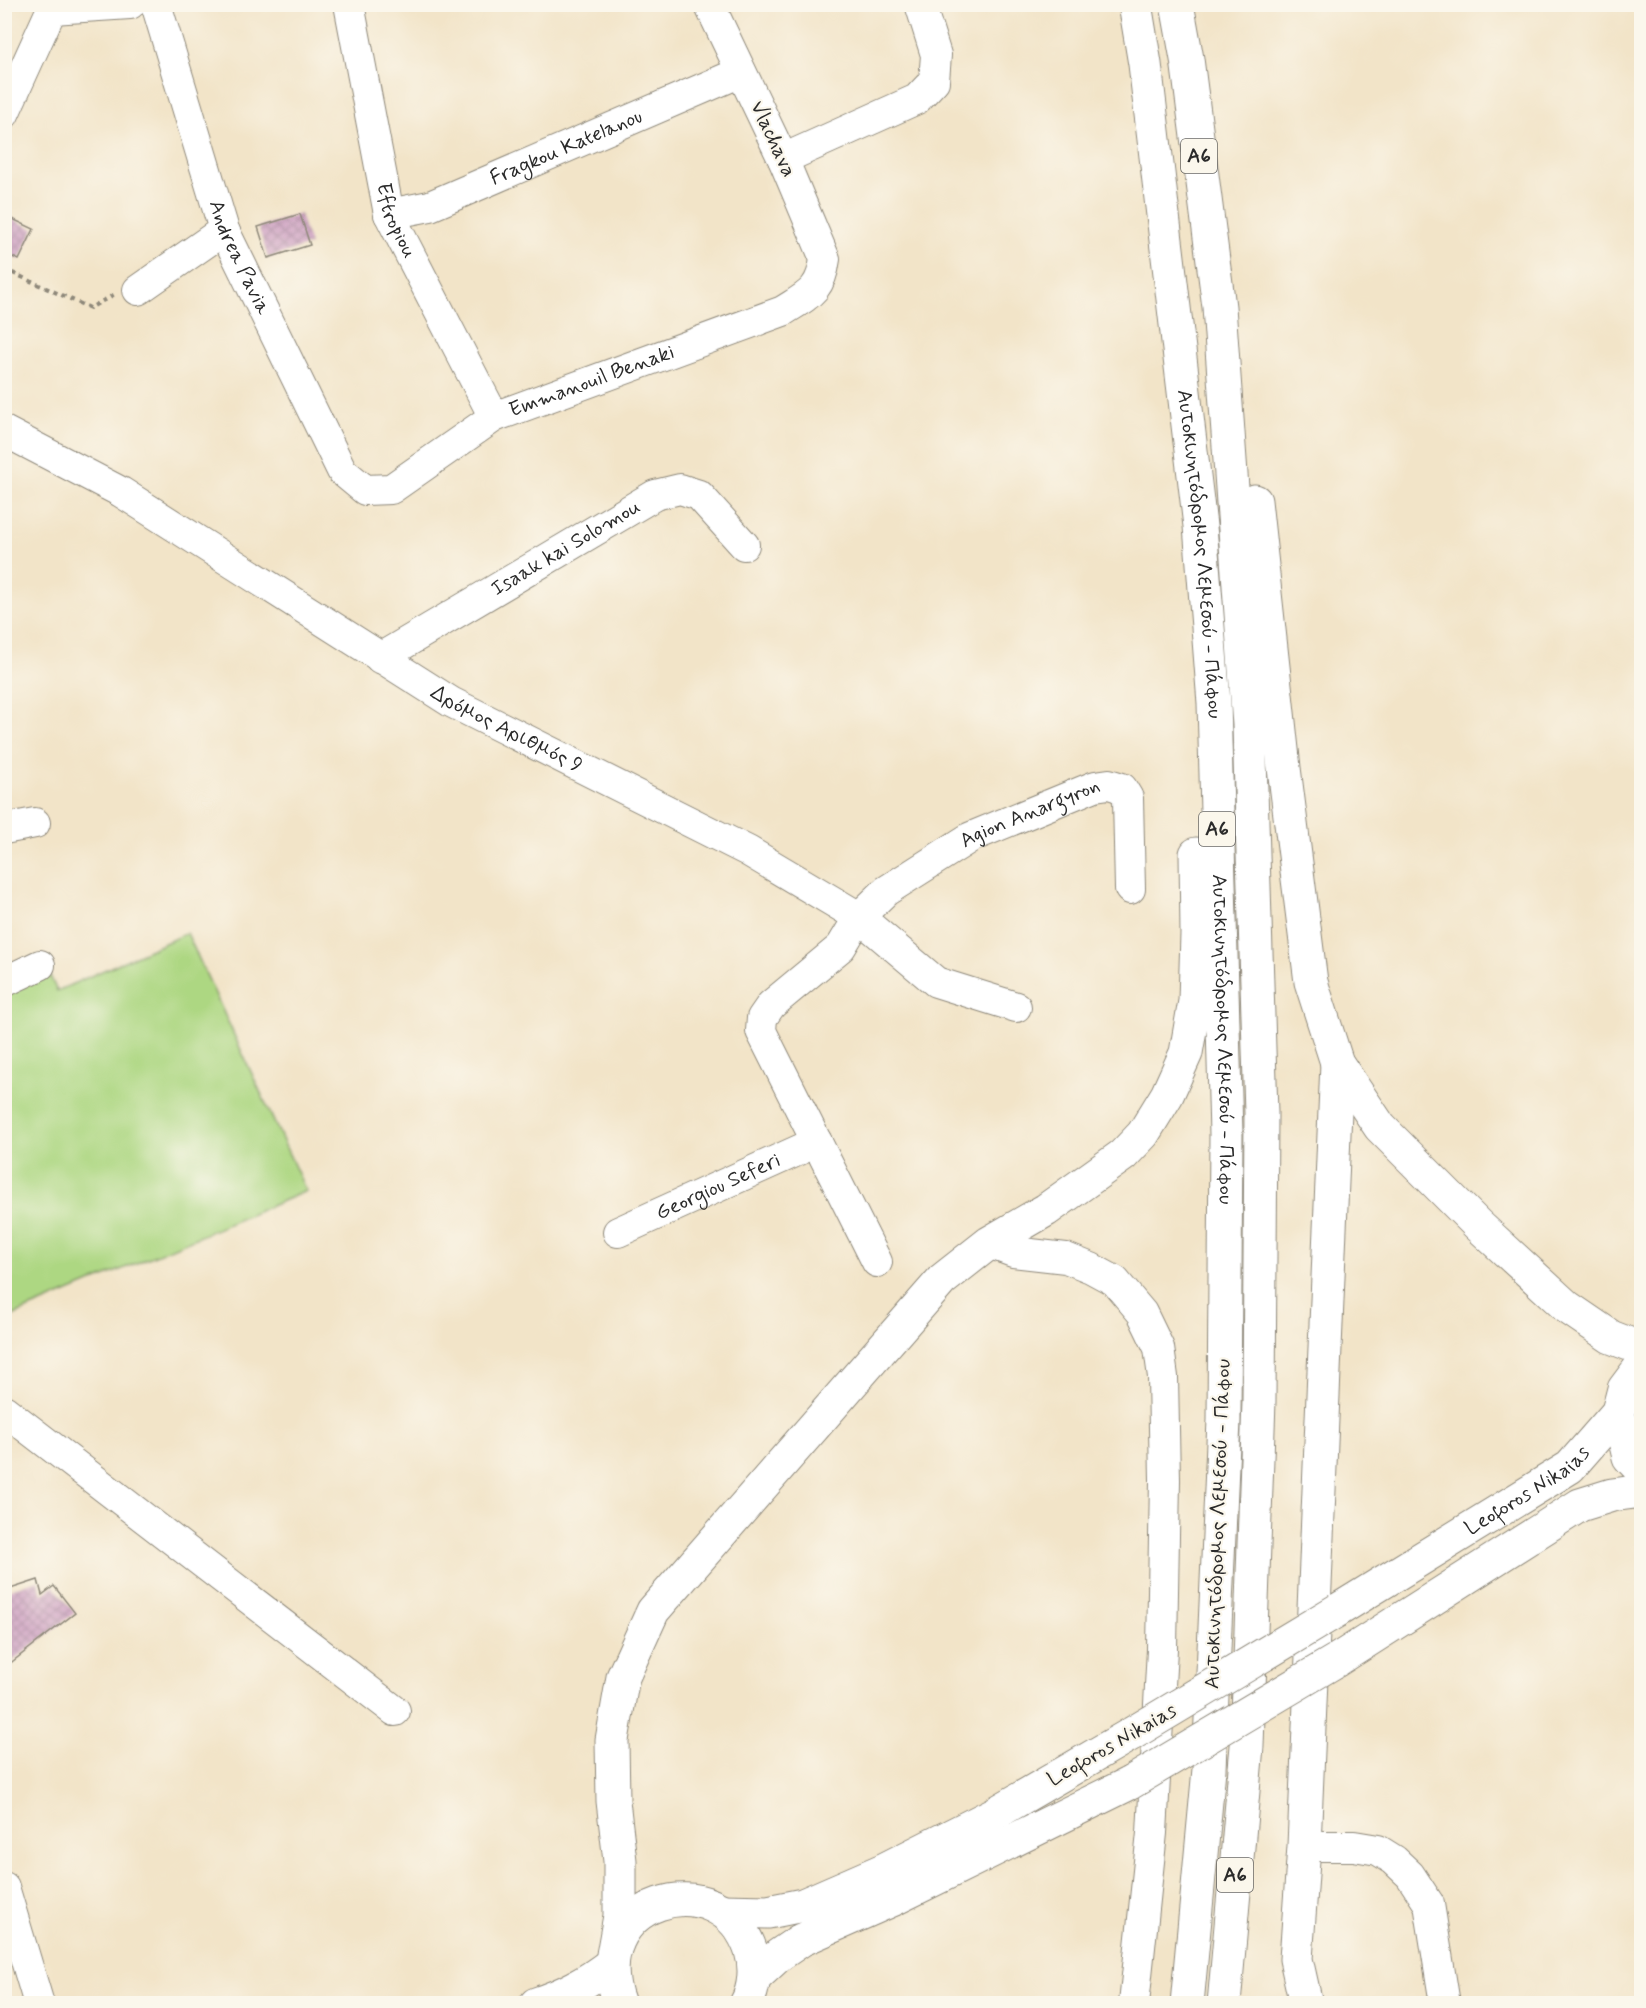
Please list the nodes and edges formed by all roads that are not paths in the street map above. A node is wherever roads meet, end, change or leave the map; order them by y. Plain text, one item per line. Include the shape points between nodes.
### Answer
1 (130, 4) edge
2 (156, 4) edge
3 (349, 4) edge
4 (709, 4) edge
5 (920, 4) edge
6 (1135, 4) edge
7 (1177, 4) edge
8 (53, 7) edge
9 (741, 72) junction
10 (4, 114) edge
11 (783, 159) junction
12 (389, 214) junction
13 (224, 230) junction
14 (823, 277) joint
15 (138, 290) road end
16 (1219, 307) junction
17 (1178, 331) junction
18 (494, 417) junction
19 (4, 431) edge
20 (364, 490) joint
21 (744, 545) dead end
22 (380, 658) junction
23 (35, 824) dead end
24 (4, 829) edge
25 (1130, 889) dead end
26 (860, 917) junction
27 (40, 965) dead end
28 (4, 982) edge
29 (1016, 1007) dead end
30 (1337, 1063) junction
31 (817, 1142) junction
32 (618, 1232) dead end
33 (989, 1243) junction
34 (877, 1262) dead end
35 (1641, 1349) edge
36 (1641, 1365) edge
37 (4, 1410) edge
38 (1618, 1412) junction
39 (1641, 1471) edge
40 (1641, 1491) edge
41 (395, 1711) dead end
42 (1304, 1846) junction
43 (4, 1887) edge
44 (723, 1911) junction
45 (612, 1959) junction
46 (750, 1990) edge
47 (39, 2004) edge
48 (536, 2004) edge
49 (619, 2004) edge
50 (1134, 2004) edge
51 (1187, 2004) edge
52 (1224, 2004) edge
53 (1306, 2004) edge
54 (1444, 2004) edge

1 - 8 street
2 - 13 street, Andrea Pavia
3 - 12 street, Eftropiou
4 - 9 street, Vlachava
5 - 11 street via 936,55 934,81 917,99
6 - 17 main road, Αυτοκινητόδρομος Λεμεσού - Πάφου / A6 via 1146,64
7 - 16 main road, Αυτοκινητόδρομος Λεμεσού - Πάφου / A6
8 - 10 street
9 - 11 street, Vlachava
9 - 12 street, Fragkou Katelanou via 430,206
11 - 14 street, Vlachava via 825,259
12 - 18 street, Eftropiou
13 - 15 street
13 - 20 street, Andrea Pavia via 342,471
14 - 18 street, Emmanouil Benaki via 812,292 783,311
16 - 30 main road via 1255,500 1311,982
16 - 52 main road, Αυτοκινητόδρομος Λεμεσού - Πάφου / A6 via 1249,725 1261,1113 1259,1401 1247,1746
17 - 33 main road via 1183,536 1193,686 1197,933 1195,1001 1186,1053 1143,1134 1123,1155 1046,1210
17 - 51 main road, Αυτοκινητόδρομος Λεμεσού - Πάφου / A6 via 1200,526 1214,703 1226,1134 1224,1420 1212,1712
18 - 20 street, Emmanouil Benaki via 391,489
19 - 22 street, Δρόμος Αριθμός 9 via 121,492
21 - 22 street, Isaak kai Solomou via 699,495 680,489 655,495
22 - 26 street, Δρόμος Αριθμός 9 via 451,702 748,851
23 - 24 street
25 - 26 street, Agion Anargyron via 1128,798 1122,788 1109,783 971,837 886,891
26 - 29 street, Δρόμος Αριθμός 9 via 936,981
26 - 31 street via 841,947 771,1005 762,1018 761,1031
27 - 28 street
30 - 35 main road via 1380,1127 1478,1225 1567,1307 1611,1337
30 - 42 main road
31 - 32 street, Georgiou Seferi
31 - 34 street
33 - 45 main road via 942,1280 907,1318 653,1611 623,1677 612,1740 620,1916
33 - 50 street via 1012,1252 1066,1258 1115,1281 1142,1312 1159,1348 1165,1480 1162,1649 1152,1833
36 - 38 main road via 1624,1389
37 - 41 street
38 - 39 main road via 1629,1457
38 - 44 main road, Leoforos Nikaias, bridge via 1570,1467 994,1814 803,1905 768,1912
40 - 46 main road, Leoforos Nikaias, bridge via 1580,1505 1337,1660 1130,1783 892,1900 801,1940 779,1955
42 - 53 main road via 1296,1959
42 - 54 street via 1378,1850 1410,1875 1429,1904
43 - 47 street
44 - 45 main road via 686,1899 666,1901 632,1921 620,1937
44 - 46 main road via 747,1940 753,1958
45 - 48 main road via 589,1981
45 - 49 main road via 613,1986

